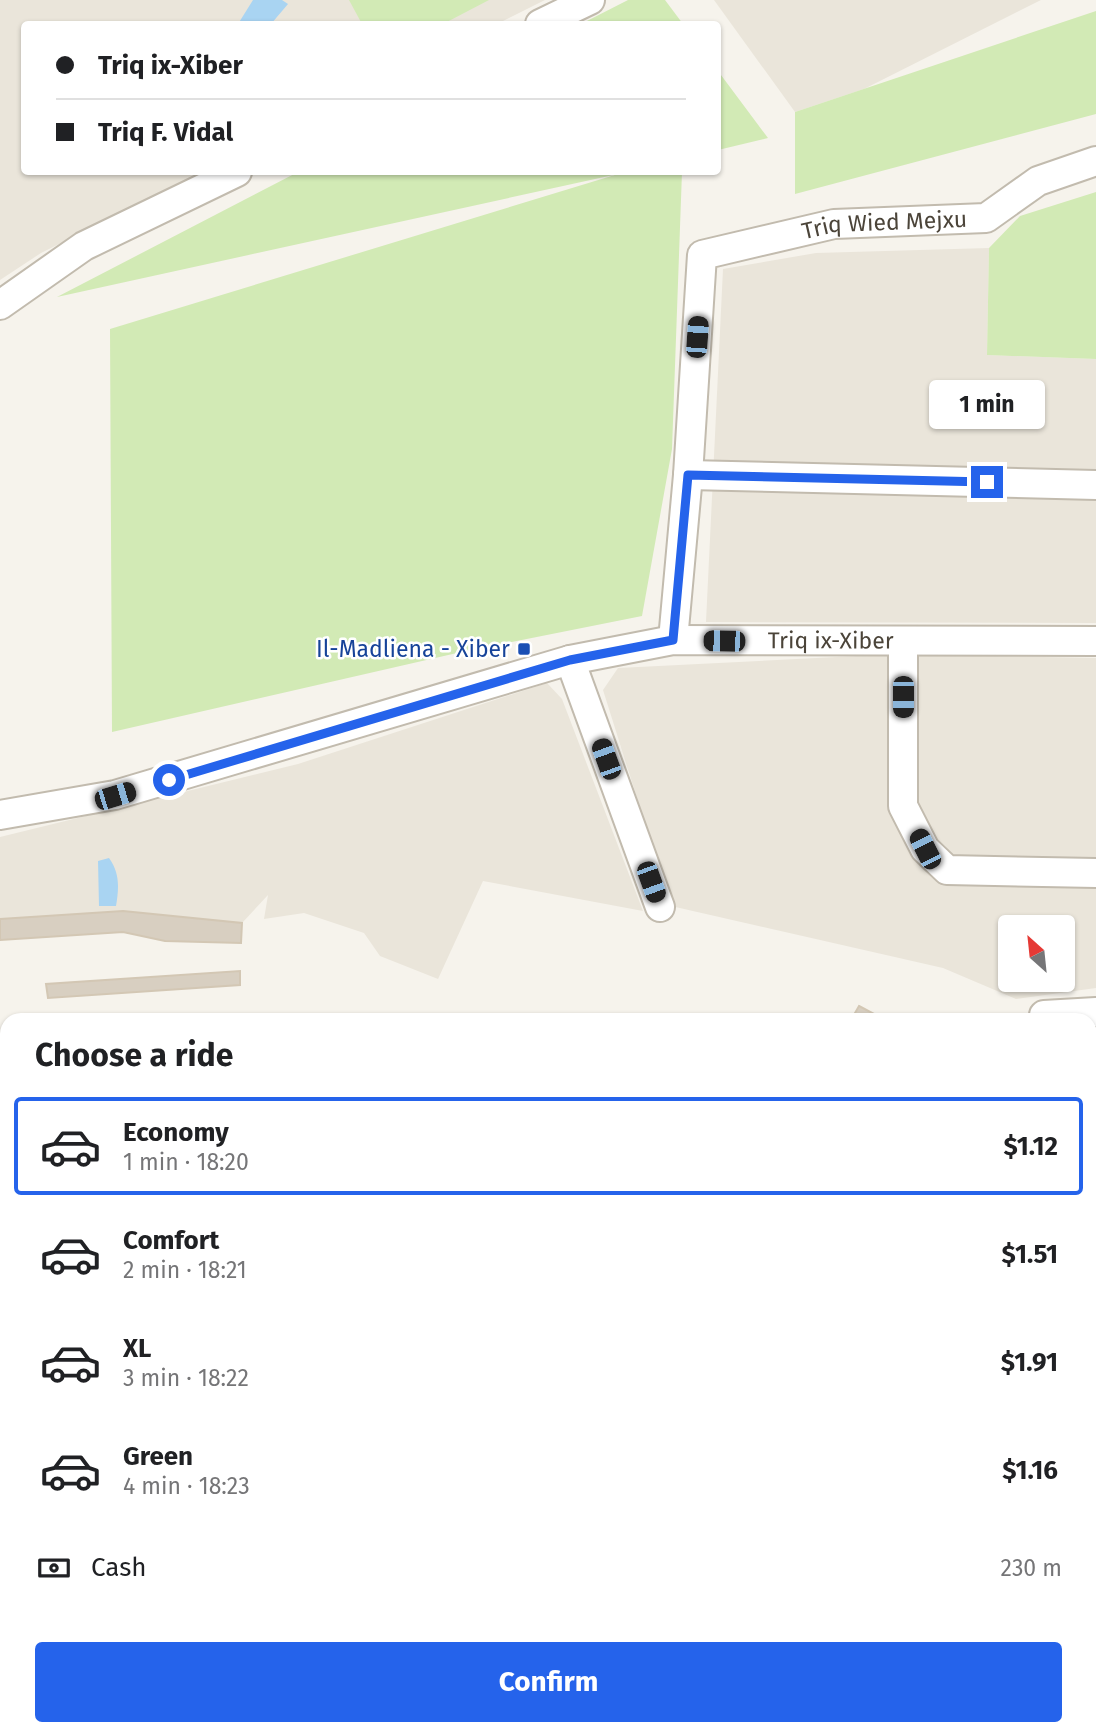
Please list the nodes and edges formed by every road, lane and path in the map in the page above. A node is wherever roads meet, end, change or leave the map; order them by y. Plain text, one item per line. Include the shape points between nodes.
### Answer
1 (590, 0) edge
2 (546, 21) edge
3 (1096, 161) edge
4 (231, 175) edge
5 (0, 305) edge
6 (688, 475) junction
7 (1096, 485) edge
8 (673, 640) junction
9 (1096, 641) edge
10 (903, 642) junction
11 (570, 660) junction
12 (0, 815) edge
13 (1096, 873) edge
14 (660, 907) dead end

1 - 2 street
3 - 6 street, Triq Wied Mejxu via 1038,181 986,218 834,224 702,255
4 - 5 street via 84,246
6 - 7 street
6 - 8 street
8 - 10 street, Triq ix-Xiber
8 - 11 street, Triq ix-Xiber
9 - 10 street, Triq ix-Xiber
10 - 13 street via 903,806 925,849 947,870
11 - 12 street, Triq ix-Xiber via 115,796
11 - 14 street

